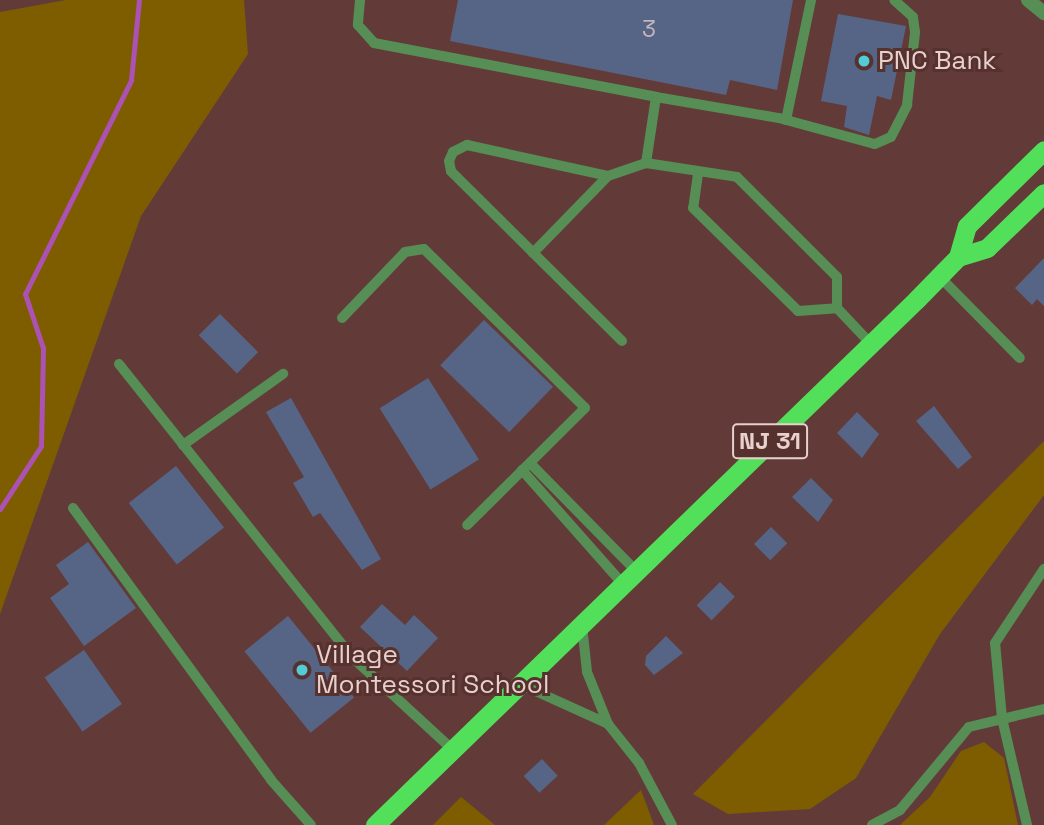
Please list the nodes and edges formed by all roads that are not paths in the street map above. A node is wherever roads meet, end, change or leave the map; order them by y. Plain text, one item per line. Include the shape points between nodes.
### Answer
1 (360, 0) edge
2 (811, 0) edge
3 (894, 0) edge
4 (1028, 0) edge
5 (1044, 13) edge
6 (656, 97) junction
7 (786, 120) junction
8 (1044, 150) edge
9 (646, 163) junction
10 (698, 174) junction
11 (608, 176) junction
12 (1044, 193) edge
13 (533, 253) junction
14 (958, 257) junction
15 (939, 276) junction
16 (837, 308) junction
17 (342, 318) dead end
18 (622, 341) dead end
19 (871, 344) junction
20 (1020, 358) dead end
21 (119, 364) dead end
22 (283, 374) dead end
23 (183, 445) junction
24 (526, 466) junction
25 (73, 508) dead end
26 (467, 525) dead end
27 (1044, 569) edge
28 (630, 578) junction
29 (582, 625) junction
30 (520, 684) junction
31 (1044, 709) edge
32 (1002, 718) junction
33 (608, 724) junction
34 (452, 750) junction
35 (311, 825) edge
36 (375, 825) edge
37 (672, 825) edge
38 (872, 825) edge
39 (1027, 825) edge

1 - 6 lane via 358,25 374,43
2 - 7 lane
3 - 7 lane via 913,18 915,32 906,105 891,137 875,144
4 - 5 street
6 - 7 lane
6 - 9 lane
8 - 14 highway, NJ 31 via 967,226
9 - 10 lane via 686,167
9 - 11 lane
10 - 16 lane via 725,172 755,192 837,277
10 - 16 lane via 693,208 798,311
11 - 13 lane
11 - 13 lane via 467,145 453,152 451,171
12 - 14 highway, NJ 31 via 987,248
13 - 18 lane
14 - 15 highway, NJ 31
15 - 19 highway, NJ 31
15 - 20 lane
16 - 19 lane
17 - 24 lane via 405,253 424,249 584,408
19 - 28 highway, NJ 31
21 - 23 lane
22 - 23 lane
23 - 34 lane via 353,658
24 - 26 lane
24 - 28 lane
24 - 28 lane
25 - 35 lane via 271,780
27 - 32 lane via 995,643
28 - 29 highway, NJ 31
29 - 30 highway, NJ 31
29 - 33 lane via 587,672
30 - 33 lane
30 - 34 highway, NJ 31
31 - 32 lane
32 - 38 lane via 969,727 900,810
32 - 39 lane
33 - 37 lane via 639,763
34 - 36 highway, NJ 31

